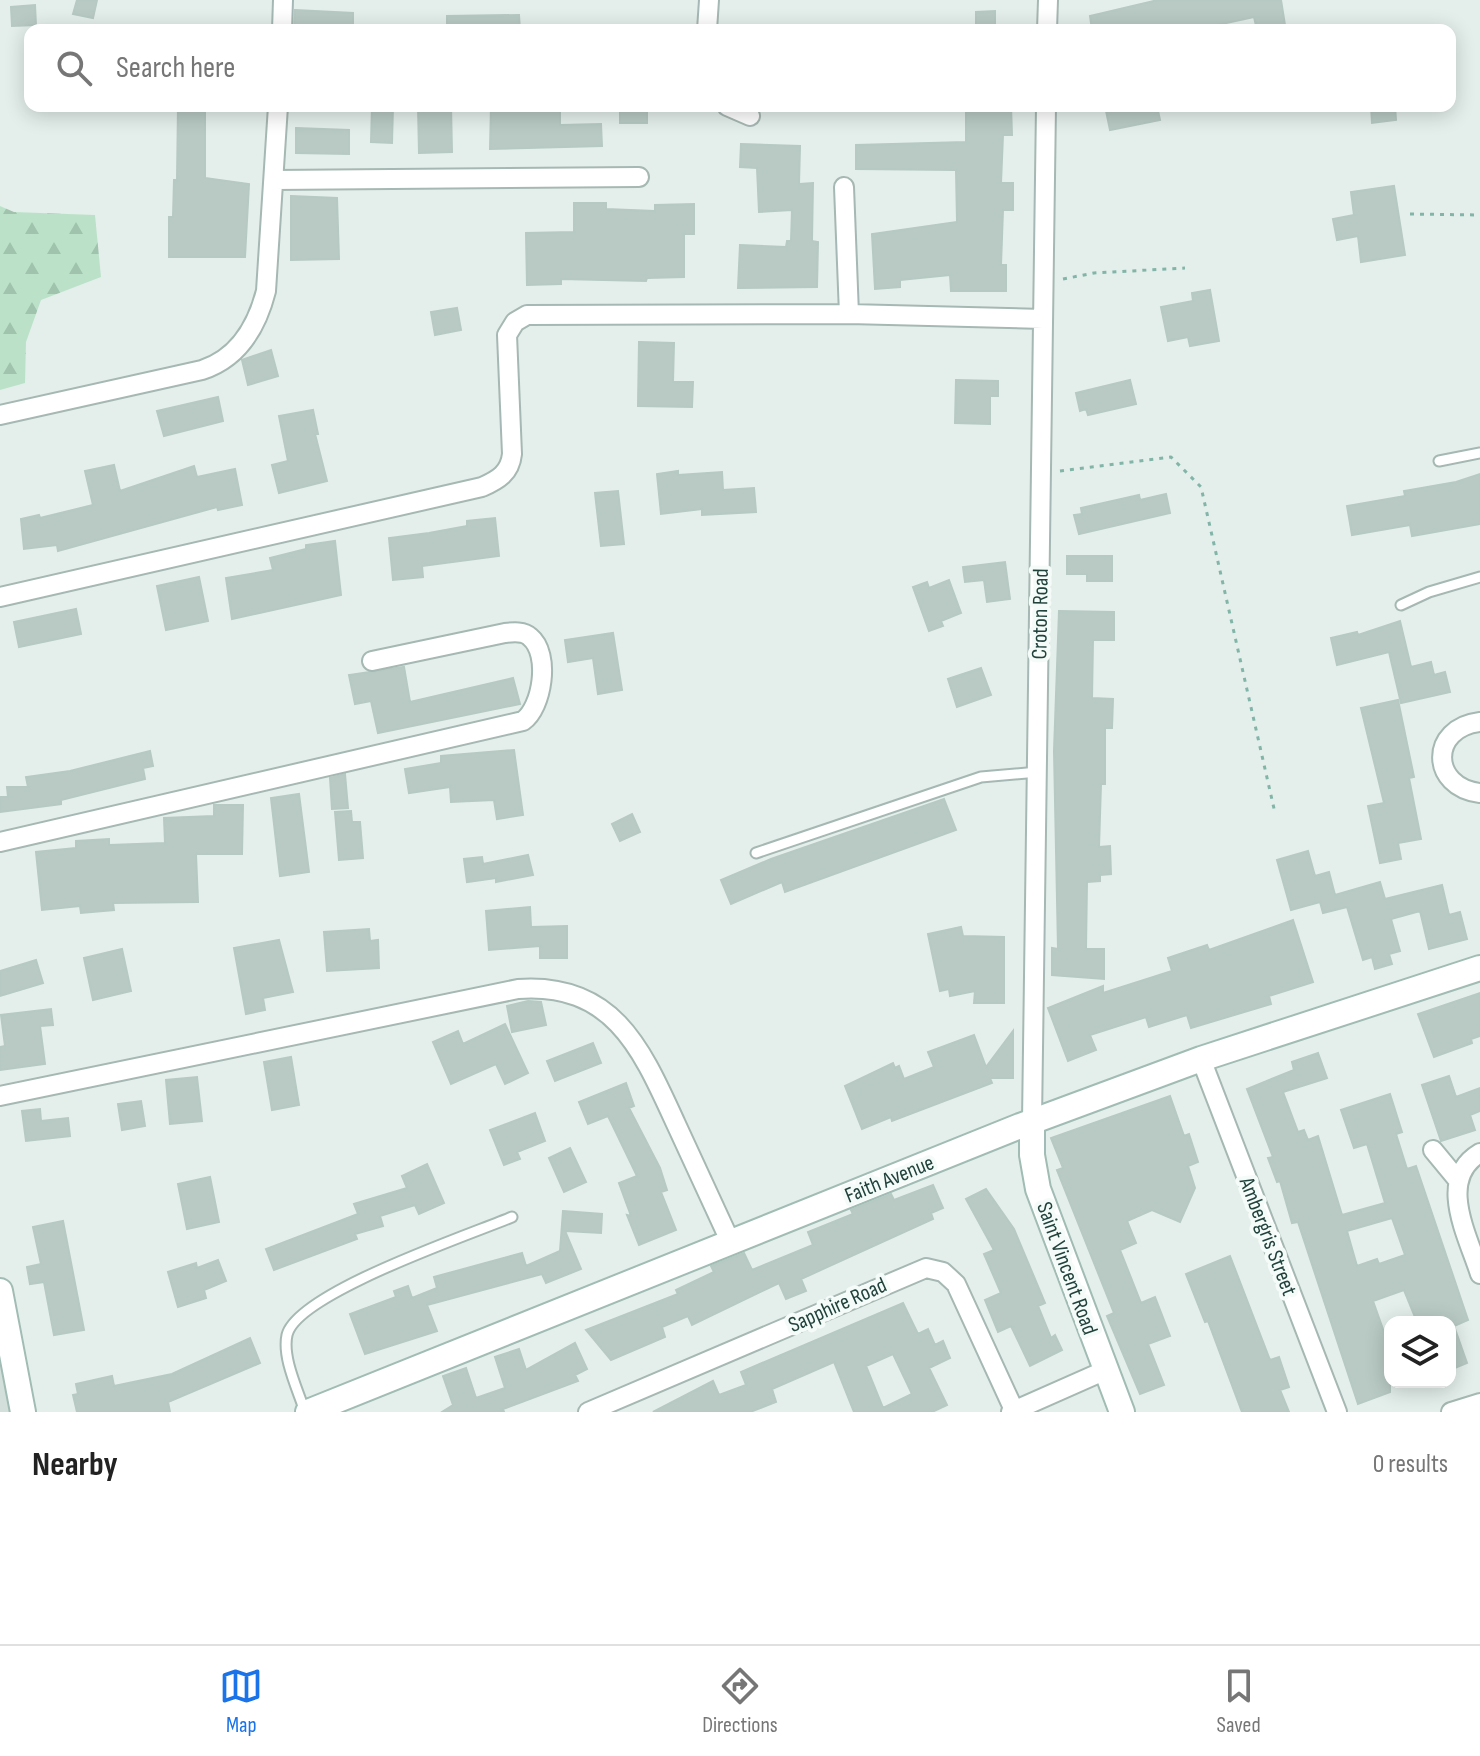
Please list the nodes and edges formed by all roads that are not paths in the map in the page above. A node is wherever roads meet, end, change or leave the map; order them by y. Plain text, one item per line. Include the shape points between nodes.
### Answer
1 (283, 0) edge
2 (709, 0) edge
3 (1048, 0) edge
4 (282, 24) edge
5 (707, 24) edge
6 (1047, 24) edge
7 (278, 112) edge
8 (741, 112) edge
9 (1046, 112) edge
10 (750, 116) dead end
11 (639, 177) dead end
12 (274, 180) junction
13 (844, 187) dead end
14 (849, 314) junction
15 (1043, 319) junction
16 (0, 415) edge
17 (1480, 453) edge
18 (1439, 461) dead end
19 (1480, 577) edge
20 (0, 597) edge
21 (1401, 605) dead end
22 (372, 661) dead end
23 (1480, 722) edge
24 (1038, 772) junction
25 (1480, 793) edge
26 (0, 842) edge
27 (756, 853) dead end
28 (1480, 968) edge
29 (1201, 1059) junction
30 (0, 1096) edge
31 (1032, 1121) junction
32 (1433, 1150) dead end
33 (1480, 1153) edge
34 (1457, 1179) junction
35 (512, 1217) dead end
36 (730, 1241) junction
37 (1480, 1274) edge
38 (0, 1291) edge
39 (1106, 1370) junction
40 (1480, 1403) edge
41 (1012, 1411) edge
42 (23, 1412) edge
43 (306, 1412) edge
44 (588, 1412) edge
45 (1122, 1412) edge
46 (1337, 1412) edge
47 (1451, 1412) edge

1 - 4 street
2 - 5 street
3 - 6 street
7 - 12 street
8 - 10 street
9 - 15 street, Croton Road
11 - 12 street
12 - 16 street via 268,276 260,314 220,364
13 - 14 street
14 - 15 street
14 - 20 street via 527,315 507,335 512,454 496,481
15 - 24 street, Croton Road
17 - 18 lane
19 - 21 lane
22 - 26 street via 523,633 535,643 540,661 536,708 523,721
23 - 25 street via 1448,735 1443,760 1449,780
24 - 27 lane via 981,777
24 - 31 street, Croton Road
28 - 29 street, Faith Avenue
29 - 31 street, Faith Avenue
29 - 46 street, Ambergris Street
30 - 36 street via 518,989 556,990 599,1007 634,1041
31 - 36 street, Faith Avenue
31 - 39 street, Saint Vincent Road via 1038,1189
32 - 34 street
33 - 34 street
34 - 37 street via 1459,1205
35 - 43 lane via 331,1292 298,1315 287,1334 288,1357
36 - 43 street, Faith Avenue
38 - 42 street
39 - 41 street
39 - 45 street, Saint Vincent Road
40 - 47 street
41 - 44 street, Sapphire Road via 956,1284 943,1272 926,1268

